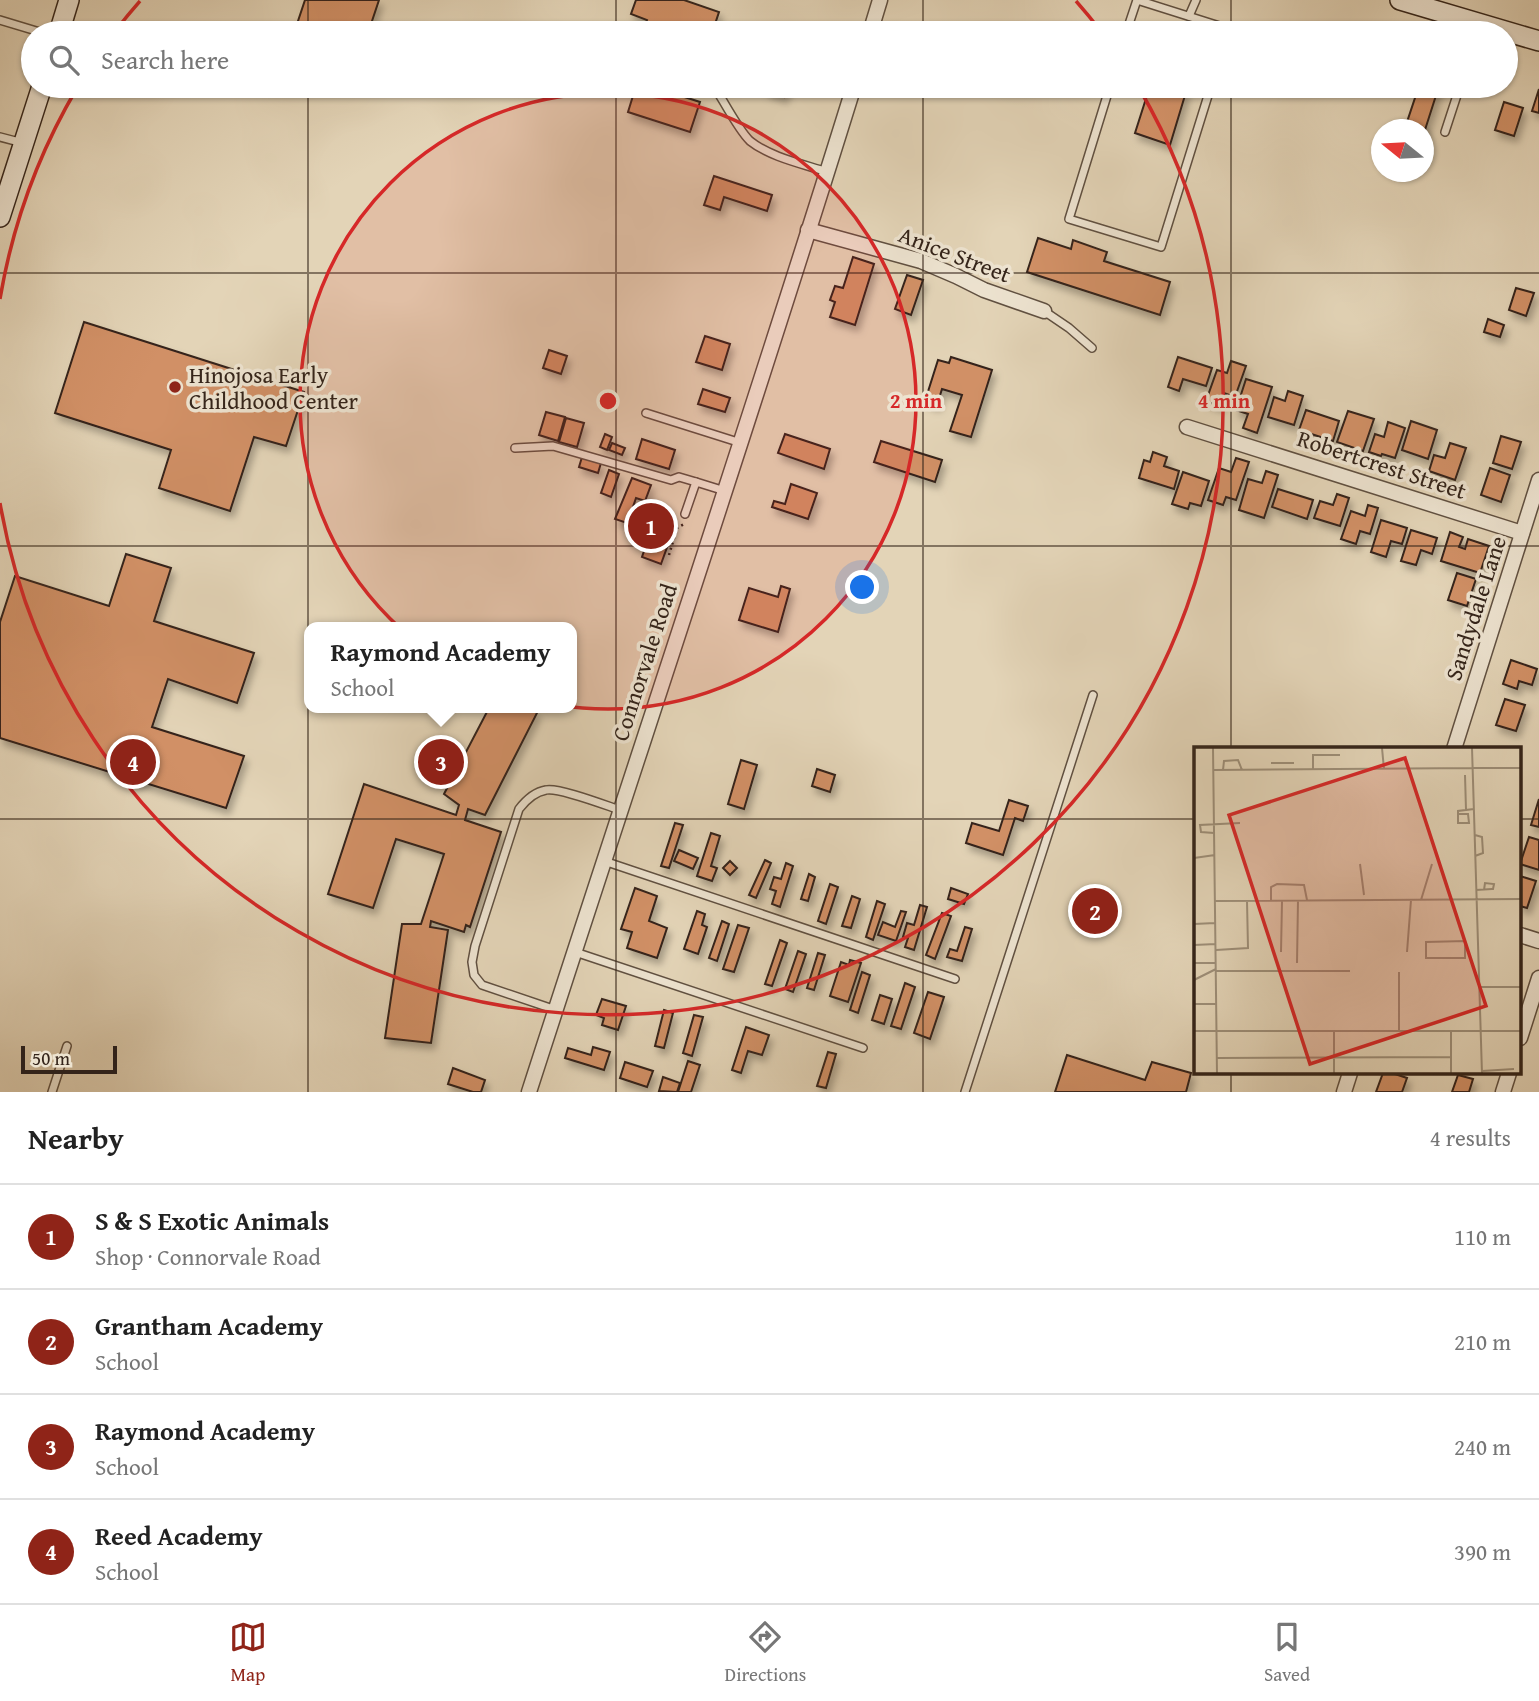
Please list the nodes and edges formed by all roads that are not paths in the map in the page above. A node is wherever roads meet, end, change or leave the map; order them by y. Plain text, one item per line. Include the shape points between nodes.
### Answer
1 (69, 0) edge
2 (880, 0) edge
3 (1196, 0) edge
4 (1412, 2) edge
5 (1189, 16) junction
6 (0, 20) edge
7 (63, 21) edge
8 (874, 21) edge
9 (1130, 21) edge
10 (1204, 21) edge
11 (1446, 21) edge
12 (21, 26) edge
13 (1518, 37) edge
14 (1539, 41) edge
15 (38, 98) edge
16 (721, 98) edge
17 (850, 98) edge
18 (1106, 98) edge
19 (1207, 98) edge
20 (1456, 98) edge
21 (1445, 132) dead end
22 (0, 137) edge
23 (24, 143) junction
24 (827, 172) junction
25 (0, 217) edge
26 (808, 230) junction
27 (1044, 311) joint
28 (1092, 348) dead end
29 (646, 413) dead end
30 (1187, 427) dead end
31 (741, 443) junction
32 (515, 448) dead end
33 (1539, 480) edge
34 (696, 482) junction
35 (725, 491) junction
36 (685, 514) road end
37 (1522, 533) junction
38 (1093, 695) dead end
39 (1455, 747) edge
40 (620, 810) junction
41 (604, 861) junction
42 (1522, 936) edge
43 (1539, 941) edge
44 (574, 952) junction
45 (1539, 978) edge
46 (955, 979) dead end
47 (556, 1010) junction
48 (1522, 1032) edge
49 (67, 1046) dead end
50 (863, 1048) dead end
51 (1350, 1074) edge
52 (1509, 1074) edge
53 (52, 1092) edge
54 (529, 1092) edge
55 (965, 1092) edge
56 (1344, 1092) edge
57 (1503, 1092) edge

1 - 7 street
2 - 8 street
3 - 5 lane
4 - 11 street
5 - 9 lane via 1137,0
5 - 10 lane
6 - 12 lane
13 - 14 street
15 - 23 street
16 - 24 lane via 750,141
17 - 24 street, Connorvale Road
18 - 19 lane via 1069,219 1161,247
20 - 21 lane
22 - 23 lane
23 - 25 street
24 - 26 street, Connorvale Road
26 - 27 street, Anice Street via 921,261
26 - 31 street, Connorvale Road
27 - 28 lane
29 - 31 lane
30 - 37 street, Robertcrest Street
31 - 35 street, Connorvale Road
32 - 34 lane via 553,446 671,480 679,477
33 - 37 street, Sandydale Lane
34 - 35 lane
34 - 36 lane
35 - 40 street, Connorvale Road
37 - 39 street, Sandydale Lane
38 - 55 lane
40 - 41 street, Connorvale Road
40 - 47 lane via 548,789 519,808 479,933 472,962 474,975 482,985
41 - 44 street, Connorvale Road
41 - 46 lane
42 - 43 street
44 - 47 street, Connorvale Road
44 - 50 lane
45 - 48 street
47 - 54 street, Connorvale Road
49 - 53 lane
51 - 56 street
52 - 57 street

